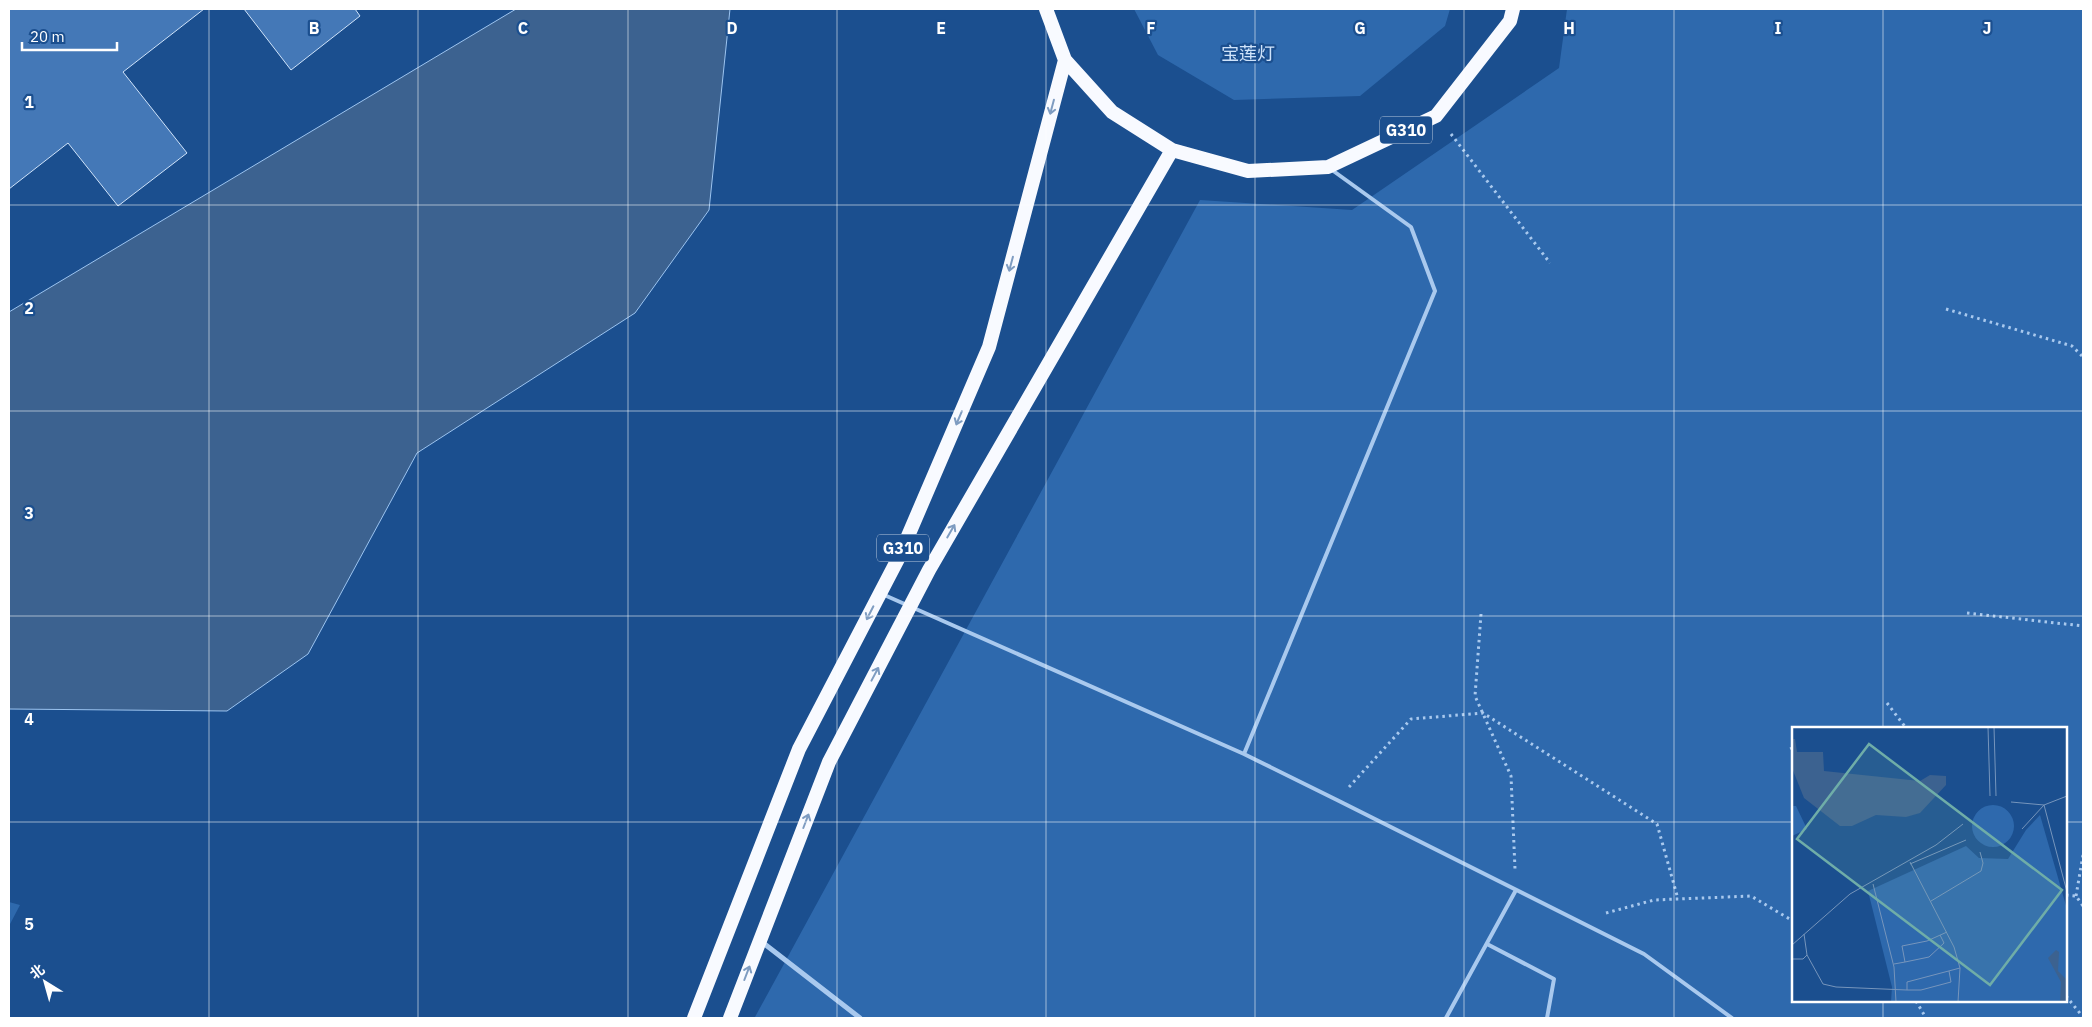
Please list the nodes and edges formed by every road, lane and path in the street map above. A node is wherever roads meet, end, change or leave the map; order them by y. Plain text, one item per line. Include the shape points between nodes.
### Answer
1 (1046, 9) edge
2 (1512, 9) edge
3 (1064, 60) junction
4 (1436, 116) junction
5 (1172, 150) junction
6 (1328, 167) junction
7 (1550, 263) dead end
8 (1946, 310) dead end
9 (2083, 357) edge
10 (880, 593) junction
11 (910, 606) junction
12 (1967, 613) dead end
13 (1481, 614) dead end
14 (2083, 626) edge
15 (1887, 703) dead end
16 (1483, 714) junction
17 (1905, 727) edge
18 (1791, 747) dead end
19 (1792, 750) edge
20 (1244, 754) junction
21 (1336, 800) junction
22 (2083, 855) edge
23 (1516, 890) junction
24 (2067, 894) edge
25 (2076, 896) junction
26 (1678, 899) junction
27 (2083, 906) edge
28 (1792, 920) edge
29 (1578, 921) junction
30 (760, 940) junction
31 (1486, 944) junction
32 (2067, 997) edge
33 (1917, 1002) edge
34 (2083, 1017) edge
35 (694, 1018) edge
36 (730, 1018) edge
37 (860, 1018) edge
38 (1446, 1018) edge
39 (1547, 1018) edge
40 (1732, 1018) edge
41 (1926, 1018) edge

1 - 3 highway, G310
2 - 4 highway, G310 via 1510,21
3 - 5 highway, G310 via 1112,112
3 -> 10 highway, G310 via 989,347 903,548
4 - 6 highway, G310
4 - 7 path
5 - 6 highway, G310 via 1248,171
11 -> 5 highway, G310
6 - 20 lane via 1412,226 1435,291
8 - 9 path via 2072,346
10 - 11 lane
10 -> 35 highway, G310 via 799,749
11 - 20 lane
30 -> 11 highway, G310 via 829,762
12 - 14 path
13 - 16 path via 1475,696
15 - 17 path
16 - 21 path via 1411,719
16 - 23 path via 1511,776
16 - 26 path via 1657,824
18 - 19 path
20 - 21 lane
21 - 23 lane
22 - 25 path
23 - 29 lane
23 - 31 lane
24 - 25 path
25 - 27 path
26 - 28 path via 1751,896
26 - 29 path via 1654,900
29 - 40 lane via 1644,954
36 -> 30 highway, G310
30 - 37 street
31 - 38 lane
31 - 39 lane via 1554,979
32 - 34 path
33 - 41 path

